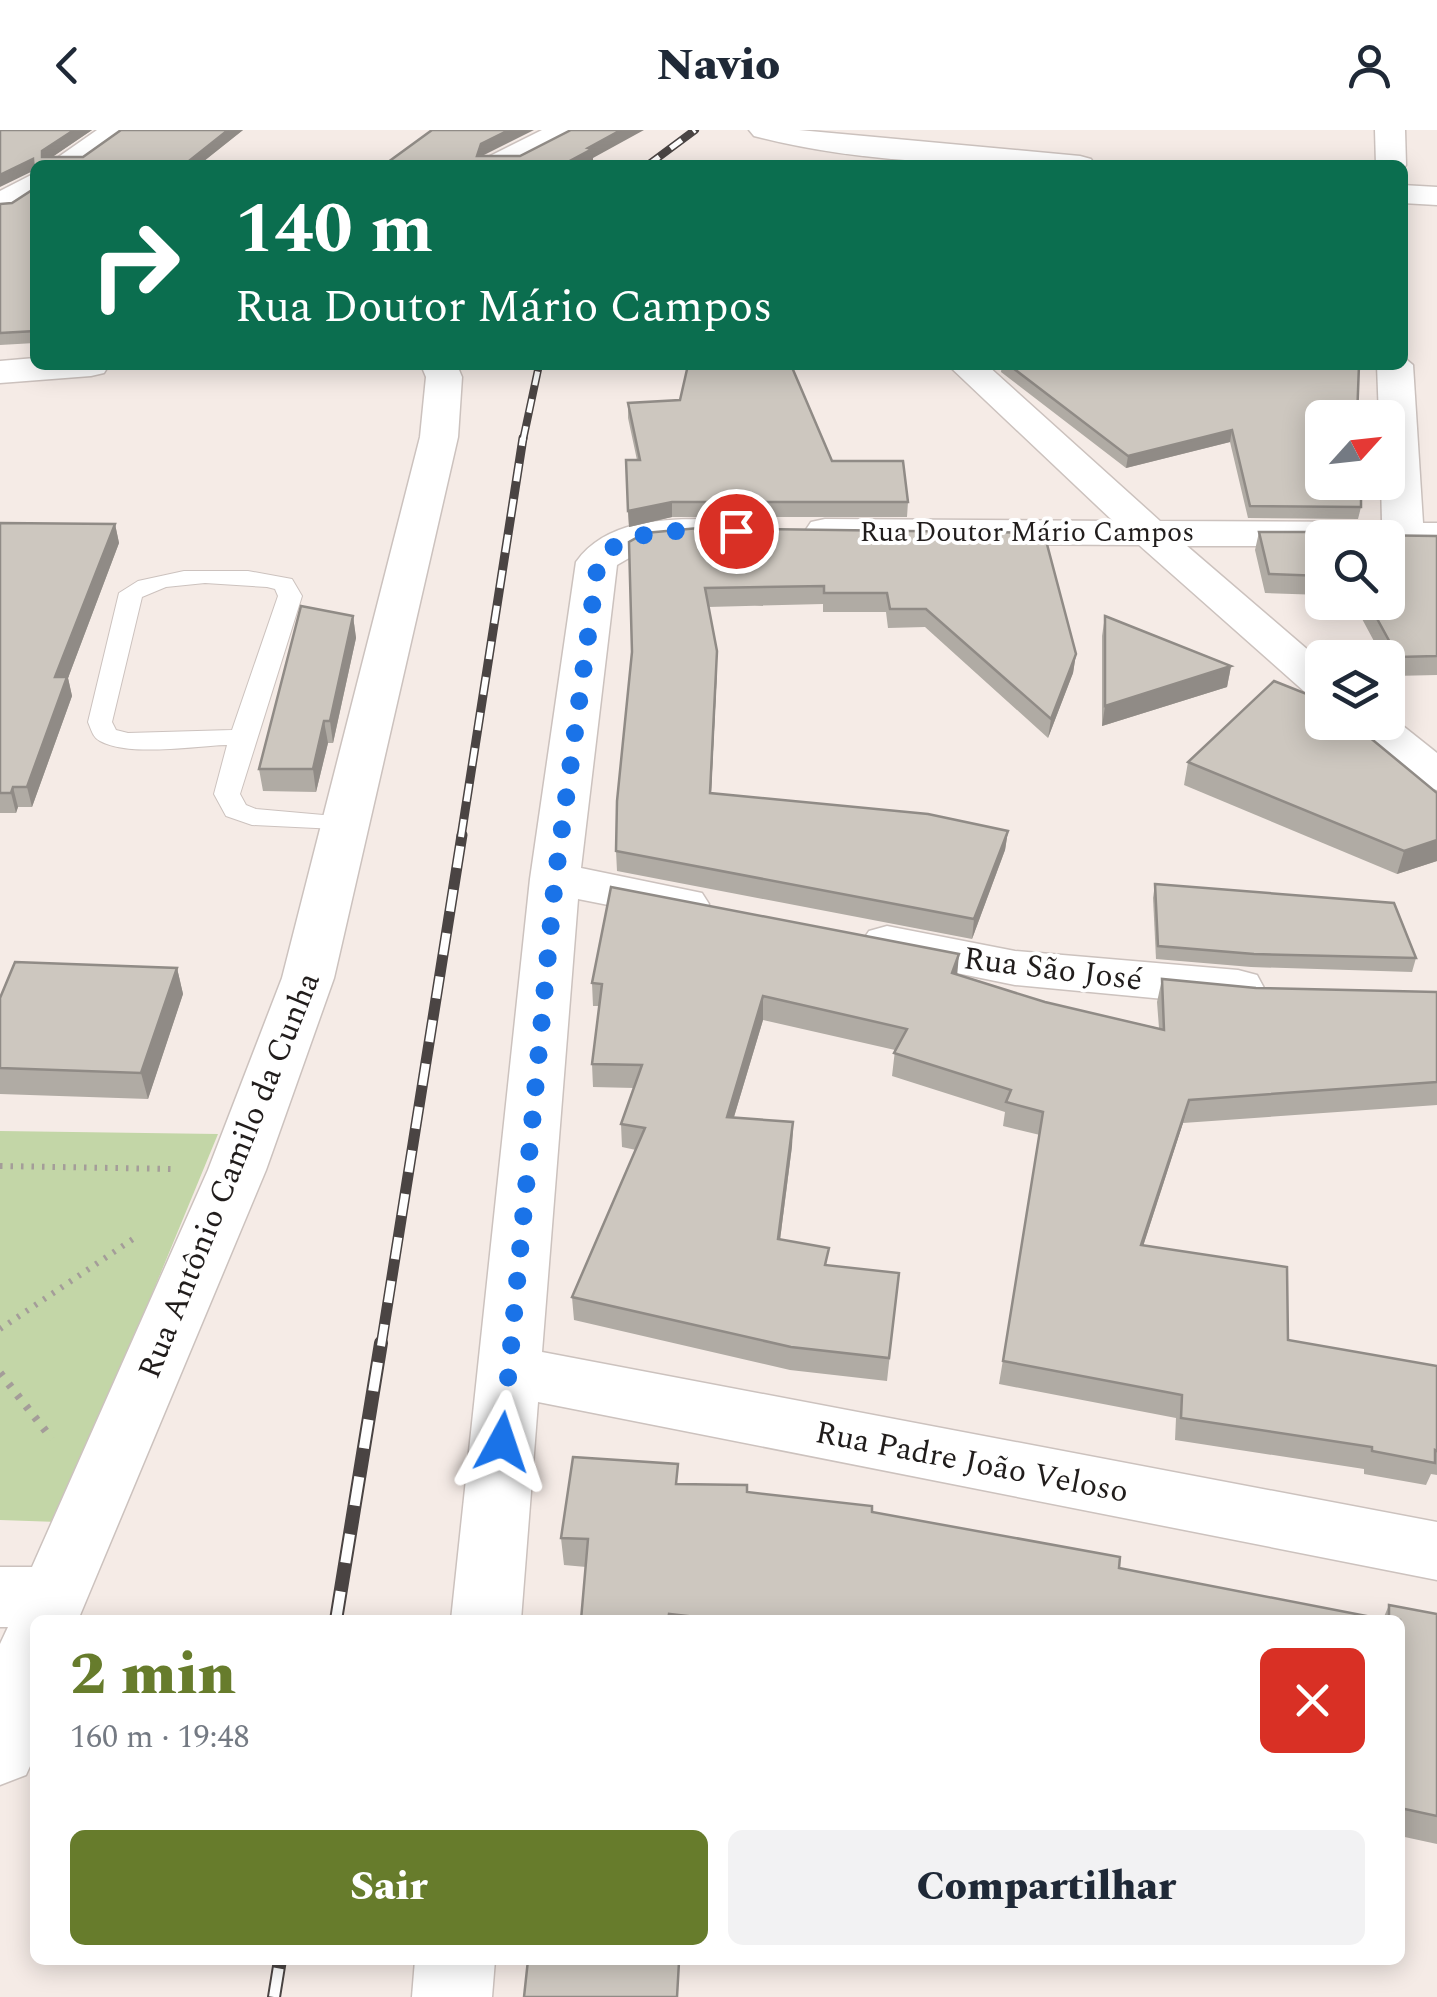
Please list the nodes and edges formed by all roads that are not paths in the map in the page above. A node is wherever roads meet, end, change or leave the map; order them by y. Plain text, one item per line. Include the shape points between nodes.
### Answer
1 (118, 130) edge
2 (564, 130) edge
3 (764, 130) edge
4 (1390, 130) edge
5 (989, 151) edge
6 (70, 160) edge
7 (505, 160) edge
8 (1048, 160) edge
9 (1390, 160) edge
10 (1408, 194) edge
11 (1437, 196) edge
12 (30, 370) edge
13 (441, 370) edge
14 (972, 370) edge
15 (1405, 370) edge
16 (0, 372) edge
17 (1402, 400) edge
18 (1437, 436) edge
19 (1405, 448) edge
20 (1405, 478) edge
21 (738, 531) edge
22 (797, 531) edge
23 (1150, 531) junction
24 (1420, 535) edge
25 (1305, 670) edge
26 (242, 737) junction
27 (1392, 740) edge
28 (1437, 776) edge
29 (348, 824) junction
30 (555, 880) junction
31 (728, 912) edge
32 (843, 935) edge
33 (1287, 990) edge
34 (508, 1371) junction
35 (1437, 1552) edge
36 (32, 1615) edge
37 (486, 1615) edge
38 (30, 1624) edge
39 (0, 1751) edge
40 (455, 1965) edge
41 (452, 1997) edge

1 - 6 street
2 - 7 street
3 - 5 street via 825,143
4 - 9 street
5 - 8 street
10 - 11 street
12 - 16 street
13 - 29 street, Rua Antônio Camilo da Cunha via 439,437
14 - 23 street
15 - 17 street
18 - 19 street
20 - 24 street
21 - 30 street via 656,534 618,543 598,562
22 - 23 street, Rua Doutor Mário Campos
23 - 24 street, Rua Doutor Mário Campos
23 - 25 street
26 - 26 lane via 106,735 100,722 131,593 146,582 284,584 290,596
26 - 29 lane via 226,794 236,810
27 - 28 street
29 - 36 street, Rua Antônio Camilo da Cunha via 308,978 237,1170
30 - 31 street
30 - 34 street
32 - 33 street, Rua São José via 1016,968
34 - 35 street, Rua Padre João Veloso
34 - 37 street
38 - 39 street, Rua Antônio Camilo da Cunha
40 - 41 street

